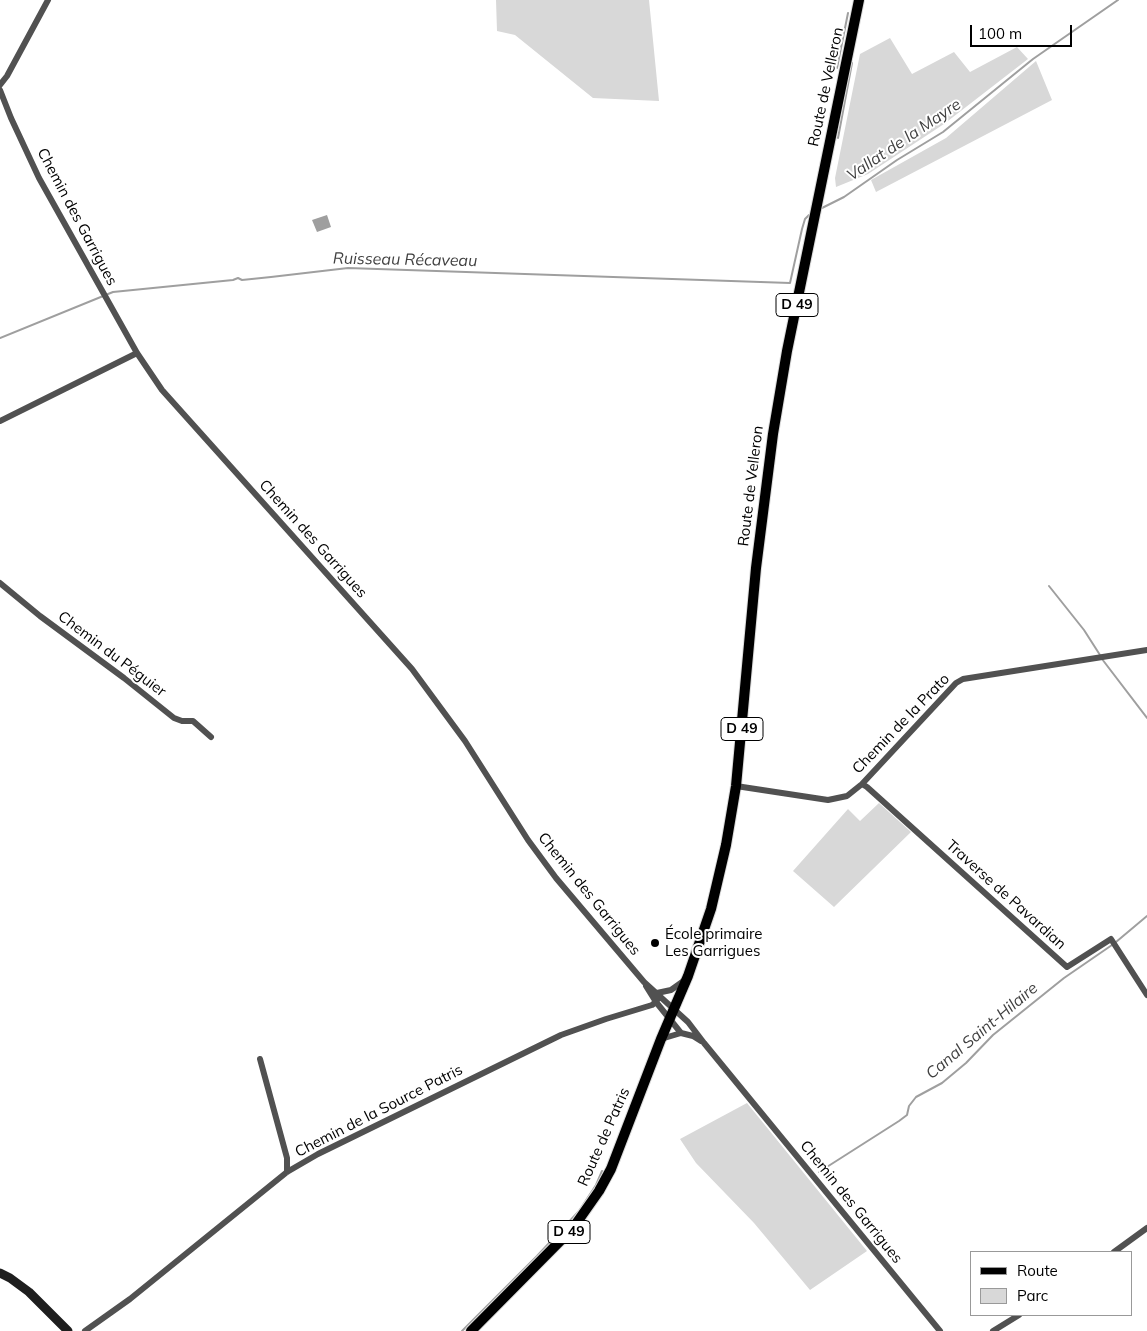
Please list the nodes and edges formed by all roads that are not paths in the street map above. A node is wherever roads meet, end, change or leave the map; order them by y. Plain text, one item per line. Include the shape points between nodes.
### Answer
1 (48, 0) edge
2 (859, 0) edge
3 (0, 85) edge
4 (0, 90) edge
5 (137, 353) junction
6 (0, 421) edge
7 (0, 583) edge
8 (1147, 650) edge
9 (211, 737) dead end
10 (862, 784) junction
11 (736, 786) junction
12 (688, 976) junction
13 (644, 982) junction
14 (658, 994) junction
15 (1147, 995) edge
16 (656, 1002) junction
17 (674, 1009) junction
18 (669, 1020) junction
19 (681, 1033) junction
20 (661, 1039) junction
21 (704, 1043) junction
22 (260, 1059) dead end
23 (287, 1172) junction
24 (1147, 1228) edge
25 (1115, 1251) edge
26 (0, 1273) edge
27 (1017, 1316) edge
28 (68, 1331) edge
29 (85, 1331) edge
30 (472, 1331) edge
31 (940, 1331) edge
32 (994, 1331) edge

1 - 3 street
2 - 11 main road, Route de Velleron / D 49 via 773,434 756,568
4 - 5 street, Chemin des Garrigues via 39,178
5 - 6 street
5 - 13 street, Chemin des Garrigues via 162,390 412,669 465,741 556,878
7 - 9 street, Chemin du Péguier via 174,718 193,721
8 - 10 street, Chemin de la Prato via 963,678
10 - 11 street, Chemin de la Prato via 847,796 828,800
10 - 15 street, Traverse de Pavardian via 1067,967 1111,939
11 - 12 main road, Route de Velleron / D 49 via 712,909
12 - 14 street via 671,990
12 - 17 main road, Route de Patris / D 49
13 - 14 street, Chemin des Garrigues
13 - 16 street, Chemin des Garrigues
14 - 16 street
14 - 17 street, Chemin des Garrigues
16 - 18 street, Chemin des Garrigues
16 - 23 street, Chemin de la Source Patris via 561,1035
17 - 18 main road, Route de Patris / D 49
17 - 21 street, Chemin des Garrigues
18 - 19 street, Chemin des Garrigues
18 - 20 main road, Route de Patris / D 49
19 - 20 street
19 - 21 street, Chemin des Garrigues
20 - 30 main road, Route de Patris / D 49 via 610,1168 584,1214
21 - 31 street, Chemin des Garrigues
22 - 23 street via 287,1158
23 - 29 street, Chemin de la Source Patris via 130,1299
24 - 25 street
26 - 28 street via 29,1292
27 - 32 street

